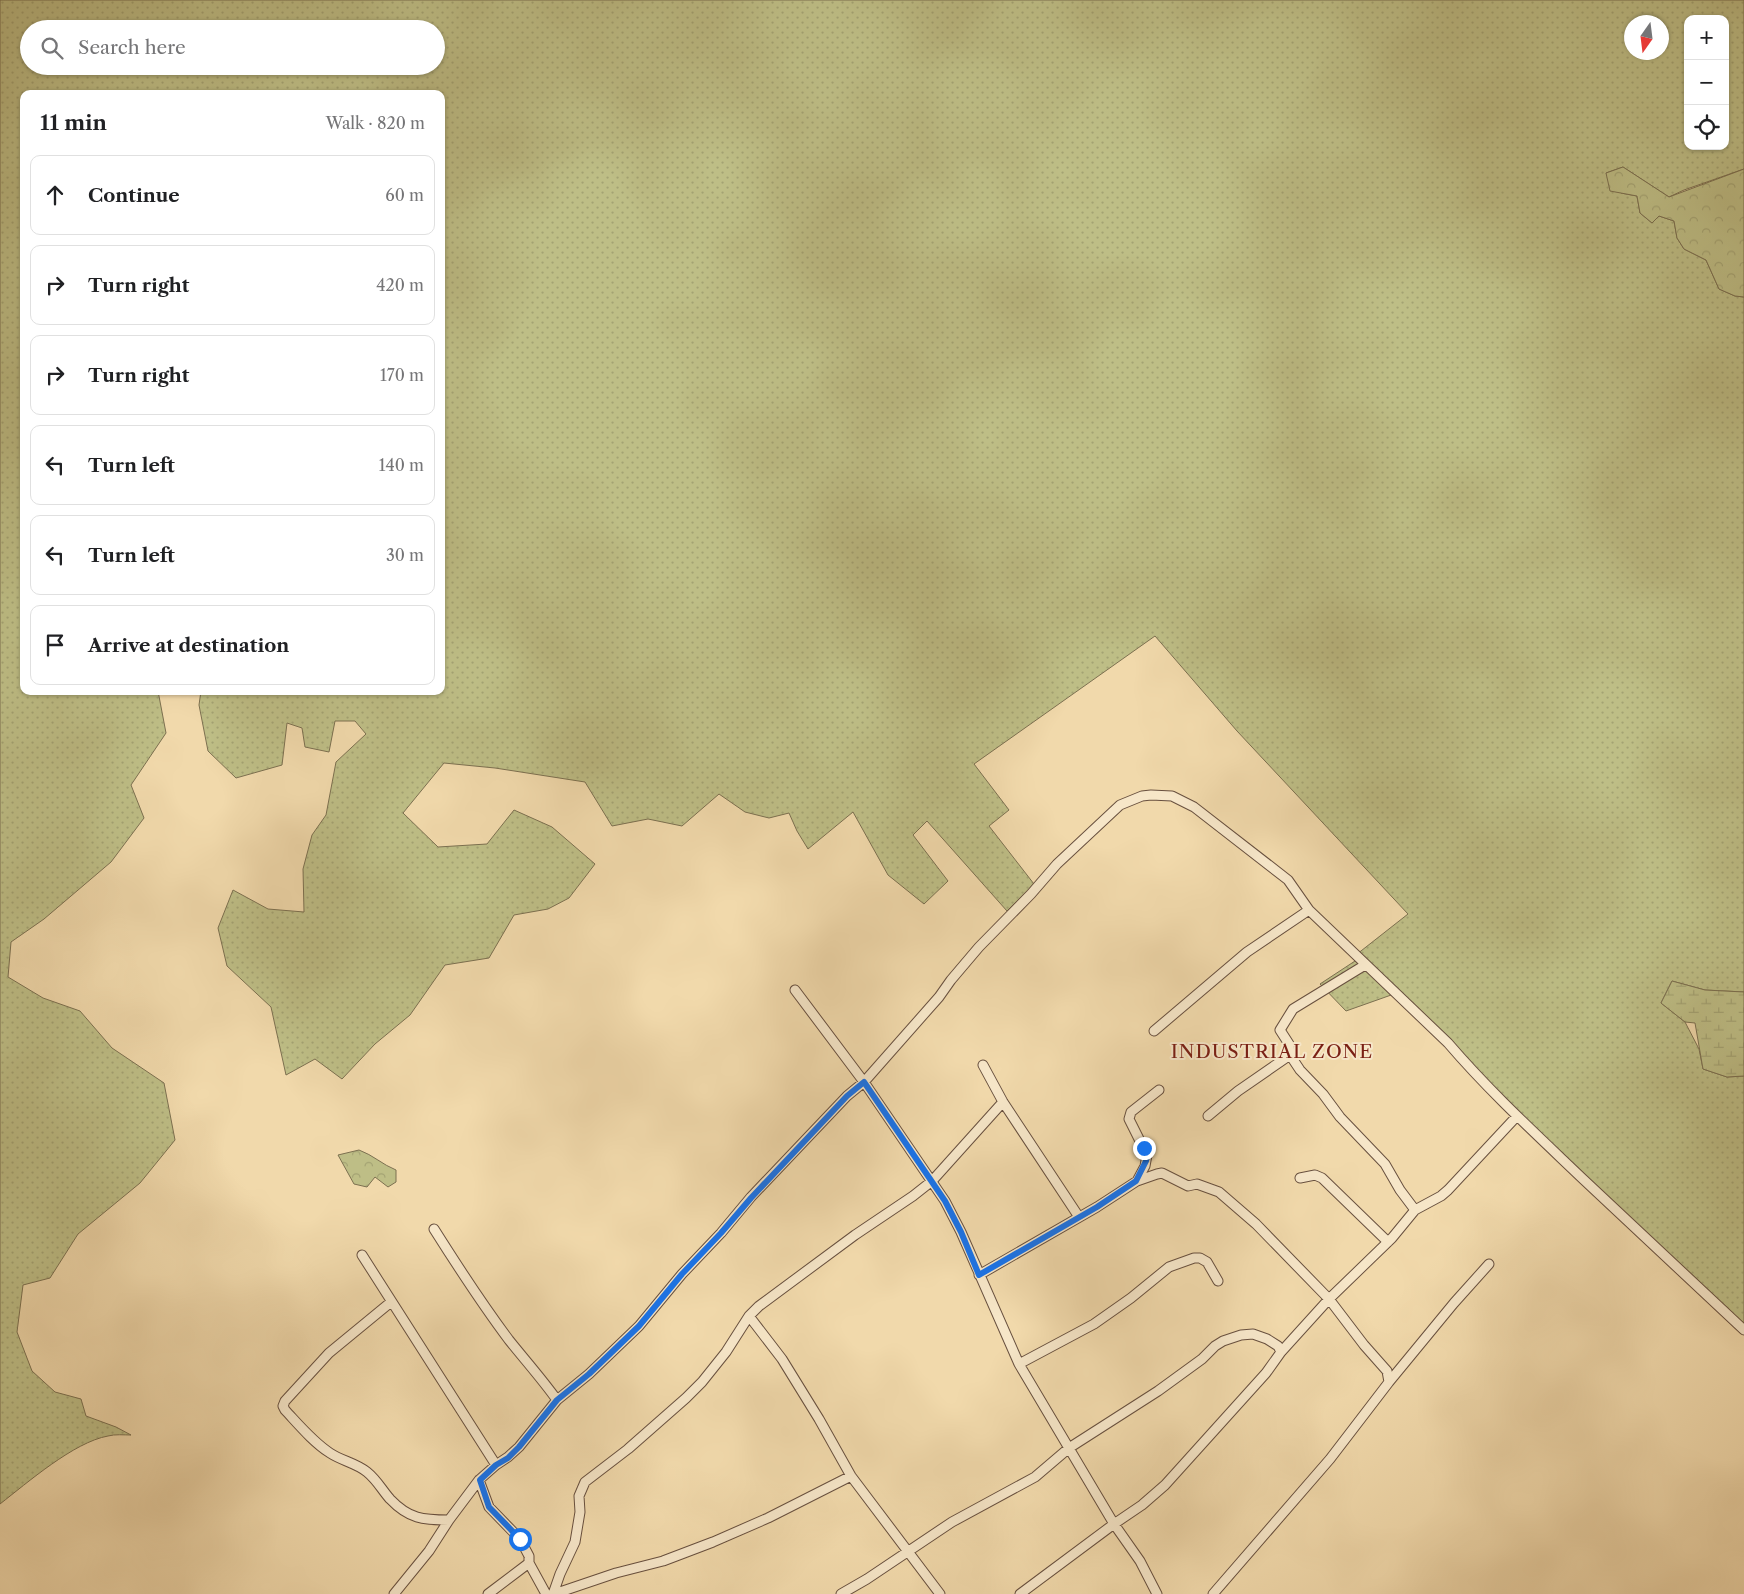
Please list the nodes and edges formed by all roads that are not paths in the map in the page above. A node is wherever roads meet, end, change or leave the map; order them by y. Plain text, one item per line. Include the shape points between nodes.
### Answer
1 (1309, 910) junction
2 (1366, 965) junction
3 (795, 990) dead end
4 (1154, 1031) dead end
5 (1290, 1055) junction
6 (983, 1065) dead end
7 (864, 1082) junction
8 (1159, 1090) dead end
9 (1003, 1102) junction
10 (1208, 1116) dead end
11 (1517, 1116) junction
12 (1300, 1178) dead end
13 (932, 1181) junction
14 (1136, 1181) junction
15 (1415, 1210) junction
16 (1079, 1216) junction
17 (434, 1229) dead end
18 (1388, 1242) junction
19 (362, 1255) dead end
20 (1489, 1264) dead end
21 (979, 1275) junction
22 (1218, 1281) dead end
23 (1328, 1299) junction
24 (391, 1302) junction
25 (749, 1316) junction
26 (1744, 1330) edge
27 (1281, 1352) junction
28 (1019, 1364) junction
29 (1389, 1382) junction
30 (557, 1400) junction
31 (1069, 1448) junction
32 (496, 1465) junction
33 (851, 1476) junction
34 (480, 1480) junction
35 (449, 1520) junction
36 (1114, 1524) junction
37 (908, 1551) junction
38 (529, 1563) junction
39 (394, 1594) edge
40 (488, 1594) edge
41 (546, 1594) edge
42 (553, 1594) edge
43 (841, 1594) edge
44 (940, 1594) edge
45 (1020, 1594) edge
46 (1157, 1594) edge
47 (1213, 1594) edge

1 - 2 street
1 - 4 street via 1247,952
1 - 7 street via 1288,880 1194,807 1172,796 1138,798 1120,805 1056,864 979,947
2 - 5 street via 1293,1009 1280,1030 1289,1044
2 - 11 street
3 - 7 street
5 - 10 street
5 - 15 street via 1340,1117 1385,1164
6 - 9 street
7 - 13 street
7 - 30 street via 751,1198 639,1326
8 - 14 street via 1130,1115 1147,1155
9 - 13 street
9 - 16 street
11 - 15 street via 1441,1196
11 - 26 street
12 - 18 street via 1315,1175 1322,1178
13 - 21 street via 961,1232
13 - 25 street
14 - 16 street
14 - 23 street via 1162,1174 1188,1186 1197,1184 1219,1192 1256,1224
15 - 18 street
16 - 21 street
17 - 30 street via 490,1315
18 - 23 street
19 - 24 street
20 - 29 street
21 - 28 street
22 - 28 street via 1207,1262 1200,1258 1169,1267 1094,1324
23 - 27 street
23 - 29 street via 1387,1371
24 - 32 street
24 - 35 street via 329,1353 284,1401 283,1406 327,1452 368,1473 405,1513 418,1519
25 - 33 street via 782,1359
25 - 42 street via 702,1382 628,1449 585,1482 579,1496 575,1542
27 - 31 street via 1278,1346 1253,1334 1223,1341 1158,1391
27 - 36 street via 1165,1485
28 - 31 street
29 - 47 street via 1330,1459
30 - 32 street via 519,1447
31 - 36 street
31 - 37 street via 1035,1476 952,1522
32 - 34 street
33 - 37 street
33 - 42 street via 713,1542 663,1561
34 - 35 street
34 - 38 street via 489,1507 520,1539
35 - 39 street
36 - 45 street
36 - 46 street via 1140,1561
37 - 43 street
37 - 44 street
38 - 40 street
38 - 41 street

